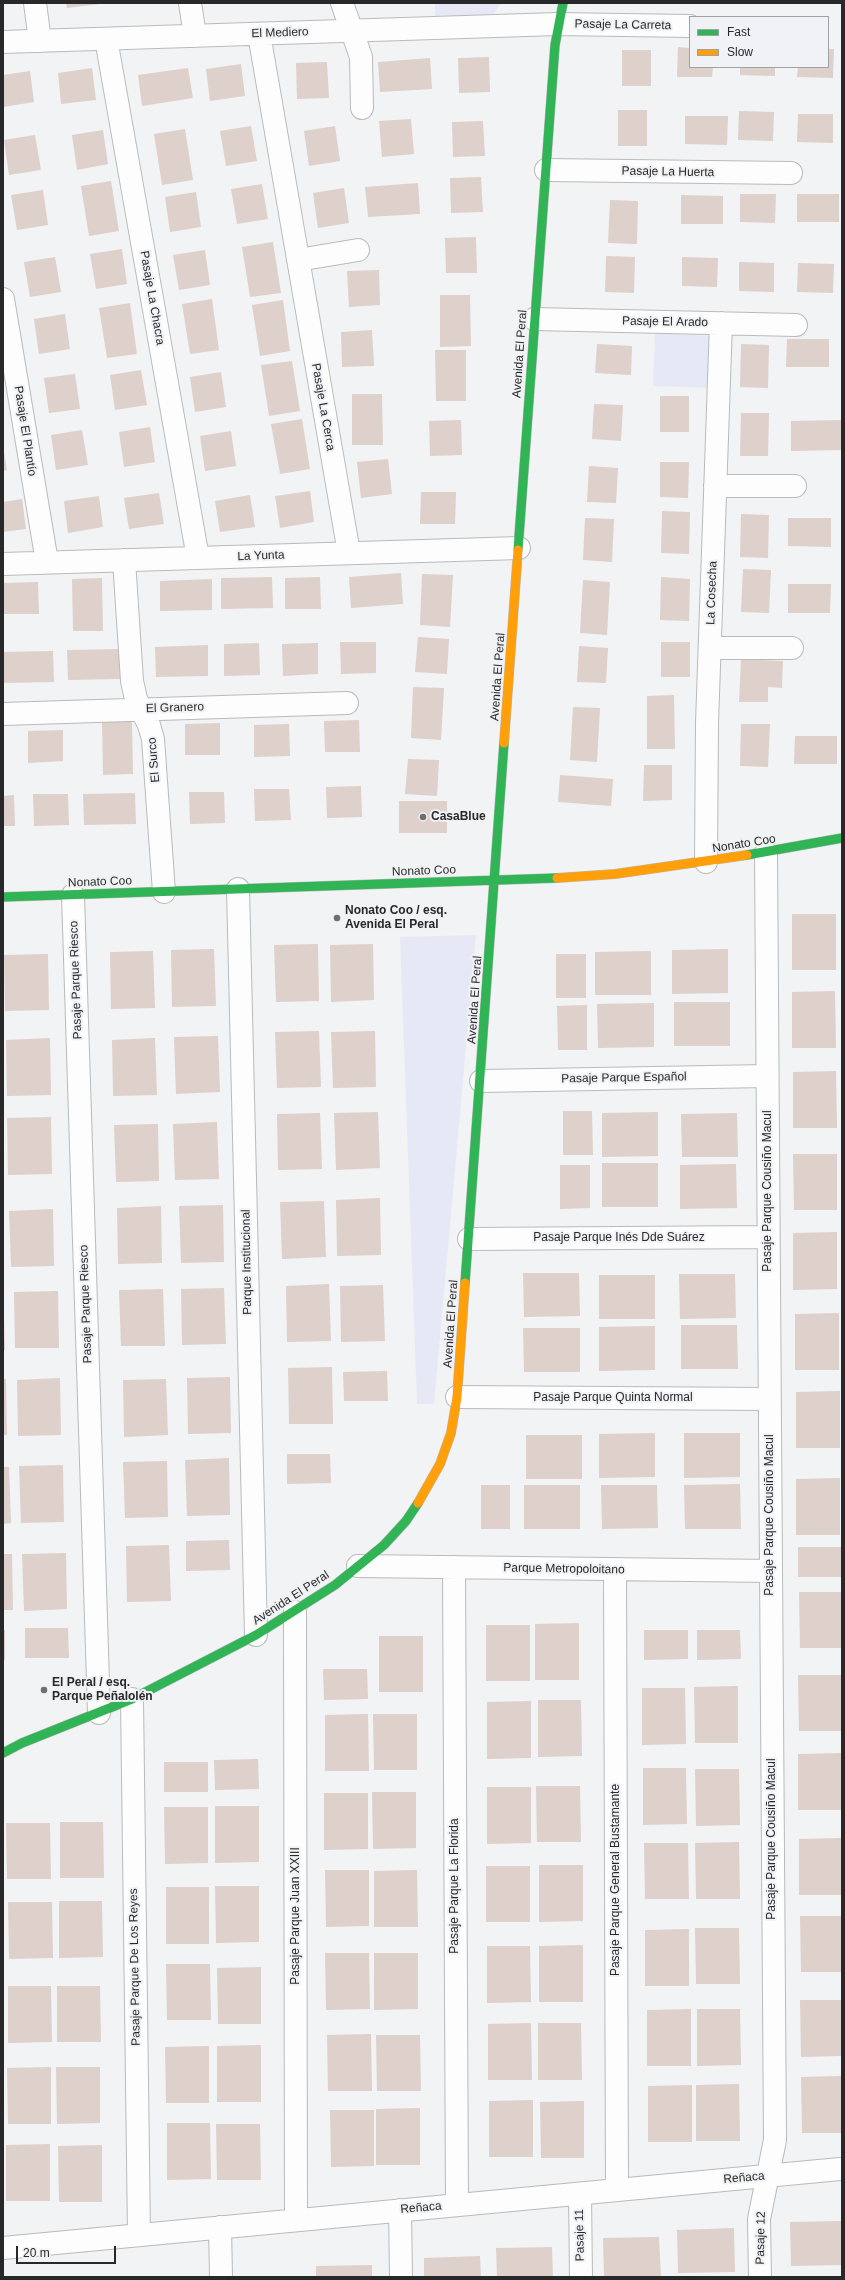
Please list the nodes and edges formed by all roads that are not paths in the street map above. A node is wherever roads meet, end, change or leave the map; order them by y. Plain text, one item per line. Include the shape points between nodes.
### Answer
1 (35, 3) edge
2 (190, 3) edge
3 (342, 3) edge
4 (562, 3) edge
5 (557, 24) junction
6 (689, 26) edge
7 (352, 31) junction
8 (259, 34) junction
9 (195, 36) junction
10 (106, 39) junction
11 (40, 41) junction
12 (3, 42) edge
13 (362, 108) dead end
14 (546, 170) junction
15 (791, 174) dead end
16 (358, 250) dead end
17 (298, 260) junction
18 (3, 299) edge
19 (534, 319) junction
20 (721, 323) junction
21 (796, 325) dead end
22 (715, 486) junction
23 (795, 486) dead end
24 (519, 548) junction
25 (349, 553) junction
26 (198, 558) junction
27 (124, 560) junction
28 (47, 562) junction
29 (3, 564) edge
30 (710, 648) junction
31 (792, 648) dead end
32 (348, 703) dead end
33 (142, 709) junction
34 (3, 714) edge
35 (842, 838) edge
36 (766, 853) junction
37 (706, 862) junction
38 (495, 881) junction
39 (238, 889) junction
40 (164, 892) junction
41 (73, 895) junction
42 (3, 897) edge
43 (767, 1076) junction
44 (481, 1081) junction
45 (768, 1237) junction
46 (469, 1239) junction
47 (457, 1397) junction
48 (770, 1399) junction
49 (358, 1566) junction
50 (454, 1567) junction
51 (614, 1569) junction
52 (770, 1571) junction
53 (295, 1612) junction
54 (256, 1635) junction
55 (132, 1699) junction
56 (99, 1713) junction
57 (3, 1754) edge
58 (840, 2169) dead end
59 (767, 2176) junction
60 (617, 2190) junction
61 (580, 2194) junction
62 (457, 2205) junction
63 (400, 2210) junction
64 (296, 2220) junction
65 (220, 2227) junction
66 (139, 2235) junction
67 (3, 2248) edge
68 (221, 2277) edge
69 (401, 2277) edge
70 (581, 2277) edge
71 (760, 2277) edge

1 - 11 street
2 - 9 street
3 - 7 street
4 - 5 street, Avenida El Peral
5 - 6 street, Pasaje La Carreta
5 - 7 street, El Mediero
5 - 14 street, Avenida El Peral
7 - 8 street, El Mediero
7 - 13 street via 361,57
8 - 9 street, El Mediero
8 - 17 street, Pasaje La Cerca
9 - 10 street, El Mediero
10 - 11 street, El Mediero
10 - 26 street, Pasaje La Chacra
11 - 12 street, El Mediero
14 - 15 street, Pasaje La Huerta
14 - 19 street, Avenida El Peral
16 - 17 street
17 - 25 street, Pasaje La Cerca
18 - 28 street, Pasaje El Plantío
19 - 20 street, Pasaje El Arado
19 - 24 street, Avenida El Peral
20 - 21 street, Pasaje El Arado
20 - 22 street, La Cosecha
22 - 23 street
22 - 30 street, La Cosecha
24 - 25 street, La Yunta
24 - 38 street, Avenida El Peral
25 - 26 street, La Yunta
26 - 27 street, La Yunta
27 - 28 street, La Yunta
27 - 33 street, El Surco via 132,681
28 - 29 street, La Yunta
30 - 31 street
30 - 37 street, La Cosecha
32 - 33 street, El Granero
33 - 34 street, El Granero
33 - 40 street, El Surco via 153,739
35 - 36 street, Nonato Coo
36 - 37 street, Nonato Coo
36 - 43 street, Pasaje Parque Cousiño Macul
37 - 38 street, Nonato Coo via 615,874
38 - 39 street, Nonato Coo
38 - 44 street, Avenida El Peral
39 - 40 street, Nonato Coo
39 - 54 street, Parque Institucional
40 - 41 street, Nonato Coo
41 - 42 street, Nonato Coo
41 - 56 street, Pasaje Parque Riesco
43 - 44 street, Pasaje Parque Español
43 - 45 street, Pasaje Parque Cousiño Macul
44 - 46 street, Avenida El Peral
45 - 46 street, Pasaje Parque Inés Dde Suárez
45 - 48 street, Pasaje Parque Cousiño Macul
46 - 47 street, Avenida El Peral
47 - 48 street, Pasaje Parque Quinta Normal
47 - 49 street, Avenida El Peral via 451,1434 440,1464 425,1493 406,1521 384,1545
48 - 52 street, Pasaje Parque Cousiño Macul
49 - 50 street, Parque Metropoloitano
49 - 53 street, Avenida El Peral
50 - 51 street, Parque Metropoloitano
50 - 62 street, Pasaje Parque La Florida
51 - 52 street, Parque Metropoloitano
51 - 60 street, Pasaje Parque General Bustamante
52 - 59 street, Pasaje Parque Cousiño Macul via 775,2140
53 - 54 street, Avenida El Peral
53 - 64 street, Pasaje Parque Juan XXIII
54 - 55 street, Avenida El Peral
55 - 56 street, Avenida El Peral
55 - 66 street, Pasaje Parque De Los Reyes
56 - 57 street, Avenida El Peral via 22,1743
58 - 59 street, Reñaca
59 - 60 street, Reñaca
59 - 71 street, Pasaje 12 via 759,2219
60 - 61 street, Reñaca
61 - 62 street, Reñaca
61 - 70 street, Pasaje 11
62 - 63 street, Reñaca
63 - 64 street, Reñaca
63 - 69 street
64 - 65 street, Reñaca
65 - 66 street, Reñaca
65 - 68 street
66 - 67 street, Reñaca

